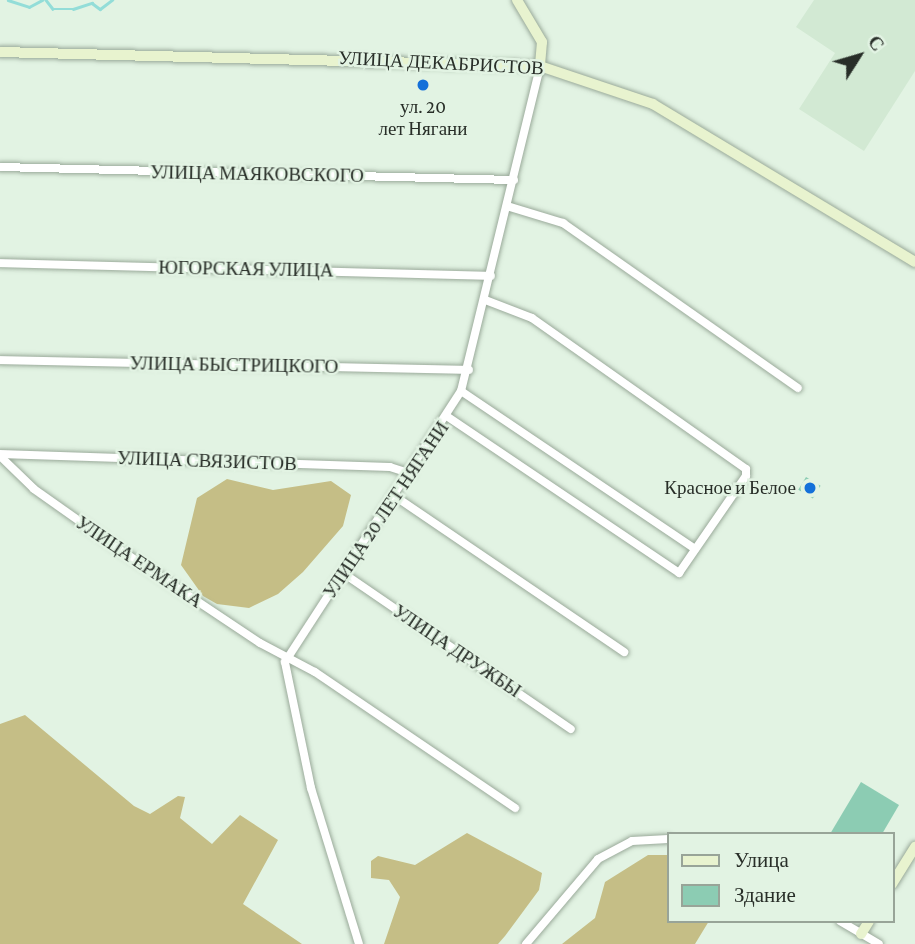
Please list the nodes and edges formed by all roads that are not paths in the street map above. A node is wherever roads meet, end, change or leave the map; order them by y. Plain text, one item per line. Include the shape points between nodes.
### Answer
1 (517, 0) edge
2 (0, 52) edge
3 (540, 66) junction
4 (0, 167) edge
5 (514, 180) junction
6 (508, 206) junction
7 (915, 262) edge
8 (0, 263) edge
9 (491, 276) junction
10 (485, 300) junction
11 (0, 359) edge
12 (469, 370) junction
13 (798, 388) dead end
14 (461, 391) junction
15 (448, 417) junction
16 (0, 455) edge
17 (411, 474) junction
18 (396, 497) junction
19 (695, 549) junction
20 (343, 573) junction
21 (624, 652) dead end
22 (287, 656) junction
23 (571, 729) dead end
24 (514, 808) dead end
25 (666, 839) edge
26 (915, 847) edge
27 (894, 881) edge
28 (844, 923) edge
29 (868, 923) edge
30 (861, 933) junction
31 (359, 944) edge
32 (526, 944) edge
33 (879, 944) edge

1 - 3 main road via 542,42
2 - 3 main road, УЛИЦА ДЕКАБРИСТОВ
3 - 5 street, УЛИЦА 20 ЛЕТ НЯГАНИ
3 - 7 main road, УЛИЦА ДЕКАБРИСТОВ via 653,104
4 - 5 street, УЛИЦА МАЯКОВСКОГО
5 - 6 street, УЛИЦА 20 ЛЕТ НЯГАНИ
6 - 9 street, УЛИЦА 20 ЛЕТ НЯГАНИ
6 - 13 street via 563,223
8 - 9 street, ЮГОРСКАЯ УЛИЦА
9 - 10 street, УЛИЦА 20 ЛЕТ НЯГАНИ
10 - 12 street, УЛИЦА 20 ЛЕТ НЯГАНИ
10 - 19 street via 532,318 746,468 746,476
11 - 12 street, УЛИЦА БЫСТРИЦКОГО
12 - 14 street, УЛИЦА 20 ЛЕТ НЯГАНИ
14 - 15 street, УЛИЦА 20 ЛЕТ НЯГАНИ
14 - 19 street
15 - 17 street, УЛИЦА 20 ЛЕТ НЯГАНИ
15 - 19 street via 678,573
16 - 17 street, УЛИЦА СВЯЗИСТОВ via 390,467
16 - 22 street, УЛИЦА ЕРМАКА via 34,489 116,547
17 - 18 street, УЛИЦА 20 ЛЕТ НЯГАНИ
18 - 20 street, УЛИЦА 20 ЛЕТ НЯГАНИ
18 - 21 street
20 - 22 street, УЛИЦА 20 ЛЕТ НЯГАНИ
20 - 23 street, УЛИЦА ДРУЖБЫ
22 - 24 street, УЛИЦА ЕРМАКА
22 - 31 street via 284,670 311,788
25 - 32 street via 632,841 598,859
26 - 27 main road
28 - 30 street
29 - 30 main road
30 - 33 street

